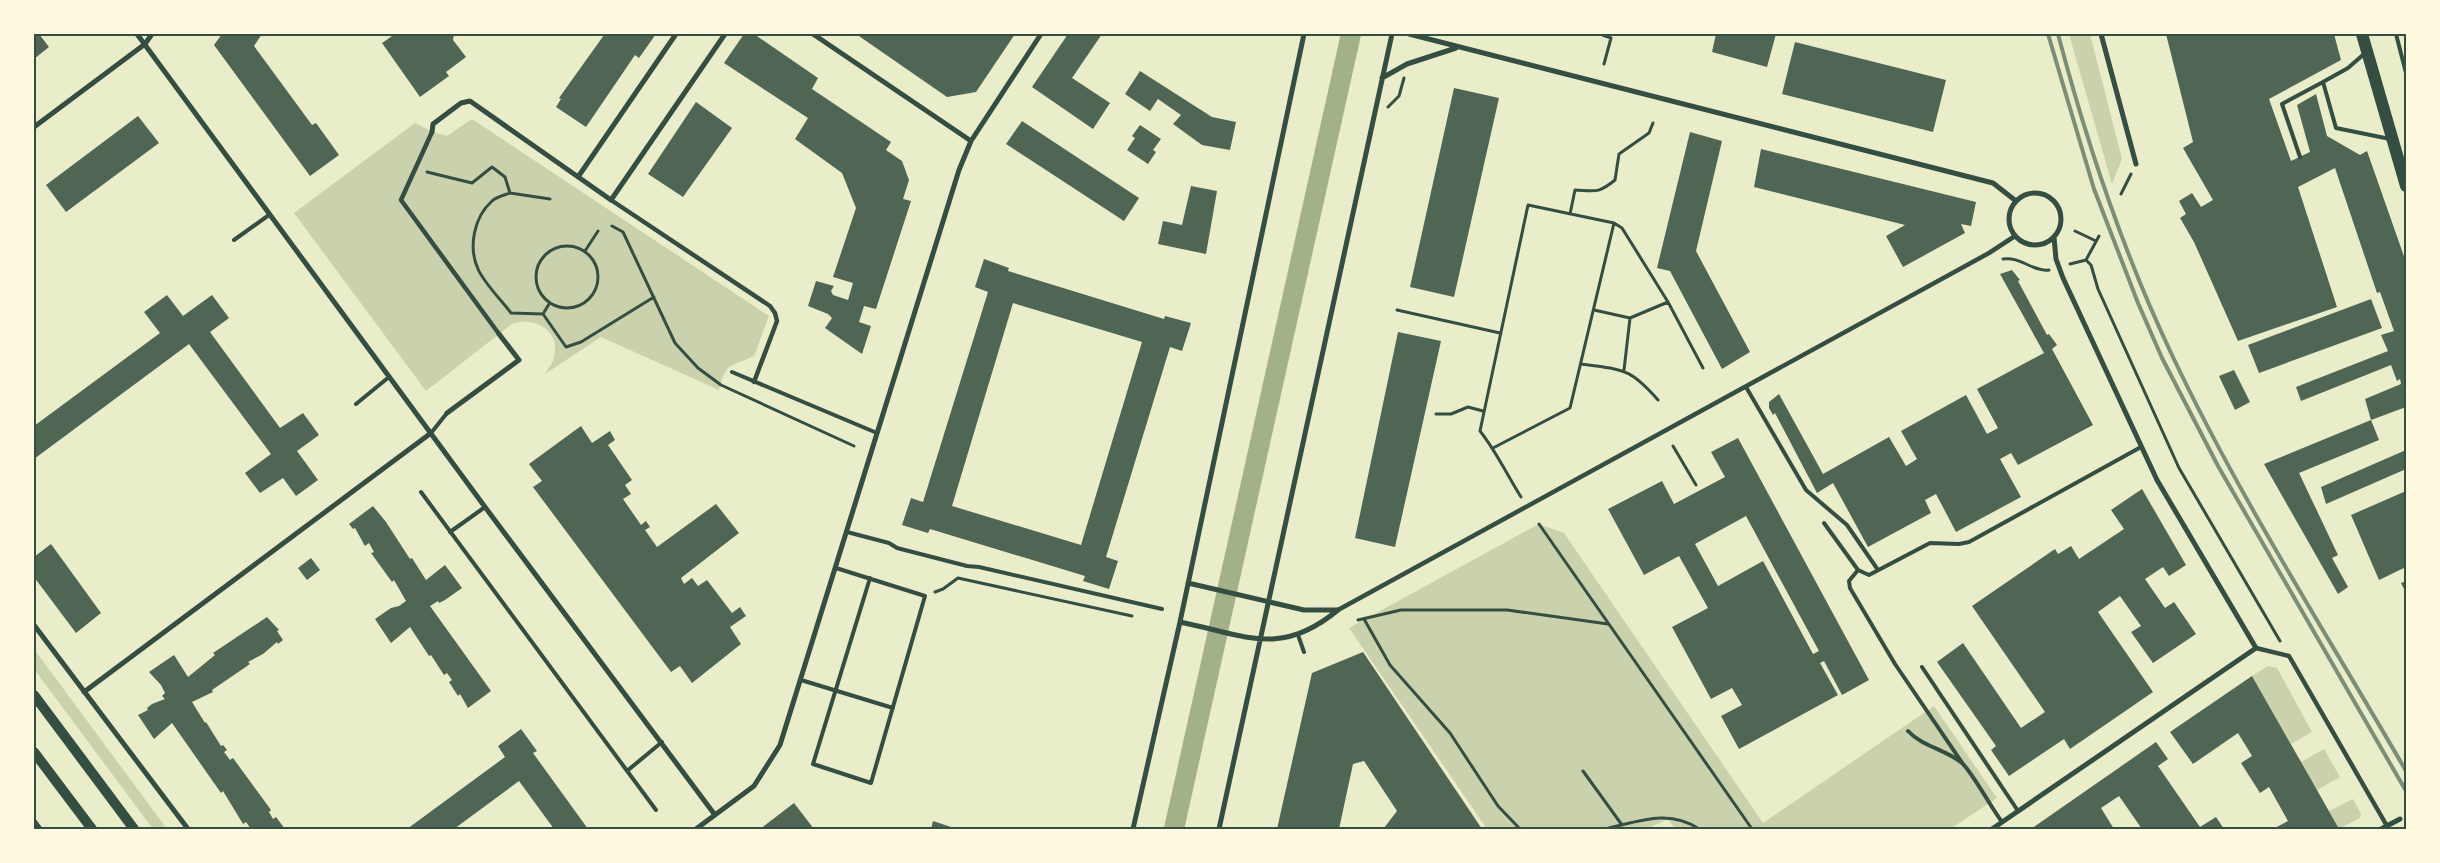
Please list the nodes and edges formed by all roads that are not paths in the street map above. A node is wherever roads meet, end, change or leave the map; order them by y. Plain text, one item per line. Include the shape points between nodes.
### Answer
1 (137, 34) edge
2 (152, 34) edge
3 (676, 34) edge
4 (725, 34) edge
5 (813, 34) edge
6 (1041, 34) edge
7 (1304, 34) edge
8 (1392, 34) edge
9 (1409, 34) edge
10 (2100, 34) edge
11 (2362, 34) edge
12 (2396, 34) edge
13 (145, 44) junction
14 (1457, 48) junction
15 (2366, 52) junction
16 (2406, 73) edge
17 (1382, 78) junction
18 (2323, 82) junction
19 (34, 127) edge
20 (432, 132) joint
21 (2391, 140) junction
22 (971, 141) junction
23 (2300, 157) dead end
24 (2136, 164) road end
25 (578, 177) junction
26 (2406, 186) edge
27 (611, 200) junction
28 (2016, 201) junction
29 (269, 215) junction
30 (2015, 236) junction
31 (2054, 236) junction
32 (234, 240) dead end
33 (499, 334) joint
34 (732, 372) dead end
35 (389, 377) junction
36 (754, 382) junction
37 (1746, 387) junction
38 (356, 404) dead end
39 (447, 412) joint
40 (430, 433) junction
41 (877, 433) junction
42 (2142, 448) junction
43 (421, 492) dead end
44 (485, 507) junction
45 (1824, 523) dead end
46 (450, 532) junction
47 (847, 532) junction
48 (836, 568) junction
49 (1858, 570) junction
50 (1878, 570) junction
51 (870, 578) junction
52 (1188, 583) junction
53 (1269, 601) junction
54 (1162, 609) dead end
55 (1338, 610) junction
56 (1180, 622) junction
57 (34, 626) edge
58 (1298, 635) junction
59 (1260, 640) junction
60 (2256, 648) junction
61 (1304, 652) dead end
62 (1922, 667) dead end
63 (801, 680) junction
64 (836, 691) junction
65 (84, 692) junction
66 (34, 695) edge
67 (893, 708) junction
68 (1908, 731) dead end
69 (662, 742) junction
70 (34, 752) edge
71 (1963, 764) junction
72 (627, 770) junction
73 (656, 810) dead end
74 (2018, 811) junction
75 (715, 815) junction
76 (2400, 819) dead end
77 (34, 821) edge
78 (2002, 822) junction
79 (2387, 826) junction
80 (40, 829) edge
81 (92, 829) edge
82 (134, 829) edge
83 (188, 829) edge
84 (696, 829) edge
85 (1133, 829) edge
86 (1219, 829) edge
87 (1992, 829) edge
88 (2381, 829) edge

1 - 13 street
2 - 13 street
3 - 25 street
4 - 27 street
5 - 22 street
6 - 22 street
7 - 52 street
8 - 17 street
9 - 14 street
10 - 24 street
11 - 15 main road
12 - 16 lane
13 - 19 street
13 - 29 street
14 - 17 street via 1407,64
14 - 28 street via 1992,182
15 - 18 lane via 2348,68
15 - 21 main road
17 - 53 street
18 - 21 lane via 2336,128
18 - 23 lane via 2282,104
20 - 25 street via 433,124 461,103 470,101
20 - 33 street via 401,200
21 - 26 main road
22 - 41 street via 959,170
25 - 27 street
27 - 36 street via 770,306 777,321
28 - 30 street via 2008,218
28 - 31 street via 2023,195 2035,193 2052,199 2058,206 2061,219
29 - 32 lane
29 - 35 street
30 - 31 street via 2025,244 2034,245 2047,242
30 - 37 street
31 - 42 street via 2061,272
33 - 39 street via 518,360
34 - 36 lane
35 - 38 lane
35 - 40 street
36 - 41 lane
37 - 50 lane via 1806,490 1848,525
37 - 55 street
39 - 40 lane
40 - 44 street
40 - 65 street
41 - 47 street
42 - 50 lane via 1969,542 1930,544
42 - 60 street via 2156,480
43 - 46 lane
44 - 46 lane
44 - 69 street
45 - 49 lane
46 - 72 lane
47 - 48 street
47 - 54 lane via 967,566 980,566
48 - 51 lane
48 - 63 street
49 - 50 lane via 1869,575
49 - 71 lane via 1849,581 1850,588
51 - 64 lane
51 - 67 lane via 924,596
52 - 53 street
52 - 56 street
53 - 55 street via 1304,610
53 - 59 street
55 - 58 street via 1318,626
56 - 59 street
56 - 85 street
57 - 65 street
58 - 59 street
58 - 61 lane
59 - 86 street
60 - 74 street
60 - 79 street via 2289,656
62 - 74 lane
63 - 64 lane
63 - 75 street via 780,745 764,772 754,786
64 - 67 lane
64 - 67 lane via 813,764 871,783
65 - 83 street
66 - 82 main road
68 - 71 lane
69 - 72 lane
69 - 75 street
70 - 81 main road
71 - 78 lane
72 - 73 lane
74 - 78 street
75 - 84 street
76 - 79 street
77 - 80 street
78 - 87 street
79 - 88 street

